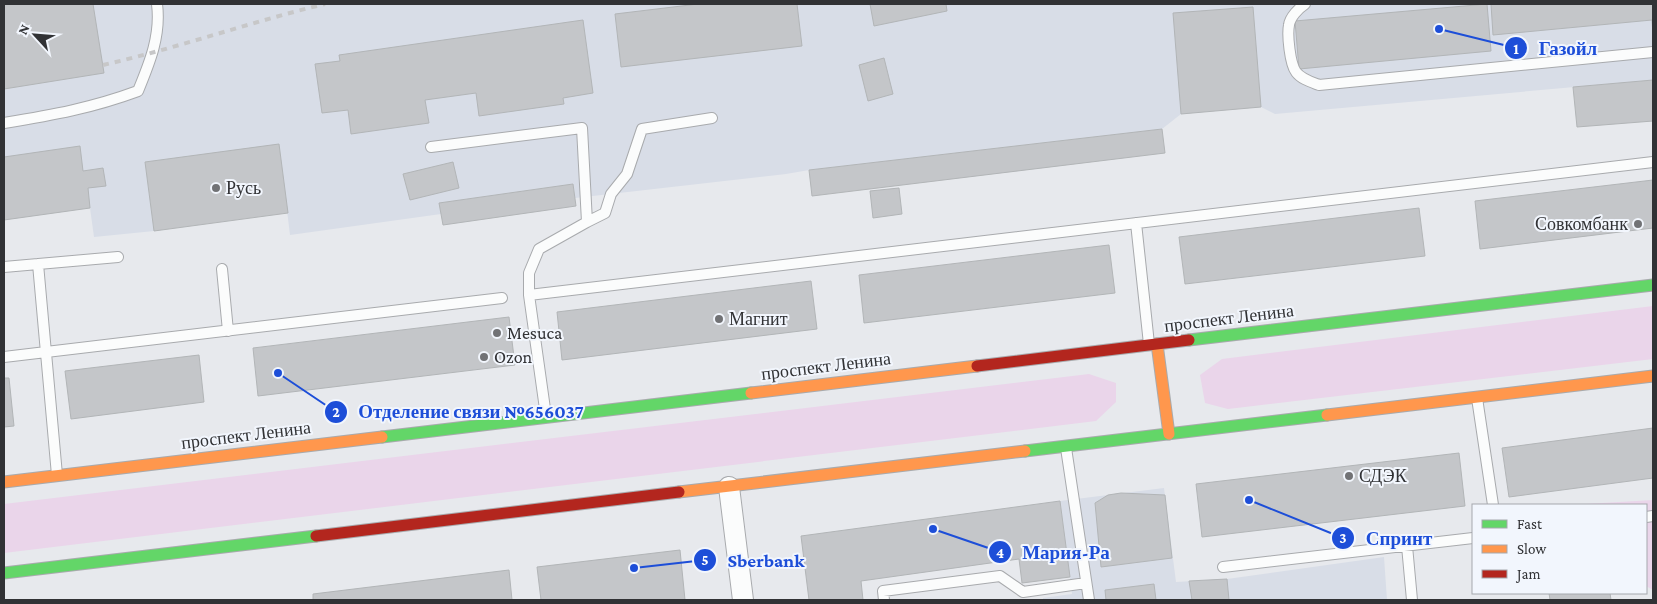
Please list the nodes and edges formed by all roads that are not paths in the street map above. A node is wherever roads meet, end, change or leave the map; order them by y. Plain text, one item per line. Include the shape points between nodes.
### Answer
1 (157, 4) edge
2 (1305, 4) edge
3 (1653, 52) edge
4 (712, 118) dead end
5 (4, 123) edge
6 (431, 147) dead end
7 (1653, 162) edge
8 (587, 222) junction
9 (1136, 223) junction
10 (118, 257) dead end
11 (38, 264) junction
12 (4, 267) edge
13 (222, 269) dead end
14 (1653, 285) edge
15 (529, 295) junction
16 (502, 298) dead end
17 (228, 331) junction
18 (1153, 344) junction
19 (46, 352) junction
20 (4, 357) edge
21 (1653, 376) edge
22 (1477, 397) junction
23 (546, 417) junction
24 (1169, 434) junction
25 (1066, 446) junction
26 (57, 475) junction
27 (4, 482) edge
28 (729, 486) junction
29 (1492, 504) edge
30 (1472, 538) edge
31 (1407, 546) junction
32 (1223, 567) dead end
33 (4, 573) edge
34 (1086, 583) junction
35 (743, 600) edge
36 (884, 600) edge
37 (1089, 600) edge
38 (1412, 600) edge

1 - 5 lane via 159,19 153,54 138,91 72,112
2 - 3 lane via 1289,25 1292,62 1296,72 1319,85
4 - 8 lane via 642,129 627,174 611,194 605,213
6 - 8 lane via 582,128
7 - 9 lane
8 - 15 lane via 539,250 529,273
9 - 15 lane
9 - 18 lane
10 - 11 lane
11 - 12 lane
11 - 19 lane
13 - 17 lane
14 - 18 main road, проспект Ленина
15 - 23 lane
16 - 17 lane
17 - 19 lane
18 - 23 main road, проспект Ленина
18 - 24 main road
19 - 20 lane
19 - 26 lane
21 - 22 main road
22 - 24 main road
22 - 29 lane
23 - 26 main road, проспект Ленина
24 - 25 main road
25 - 28 main road
25 - 34 lane
26 - 27 main road, проспект Ленина
28 - 33 main road
28 - 35 street
30 - 31 lane
31 - 32 lane
31 - 38 lane
34 - 36 lane via 1023,592 1000,576 883,591
34 - 37 lane

